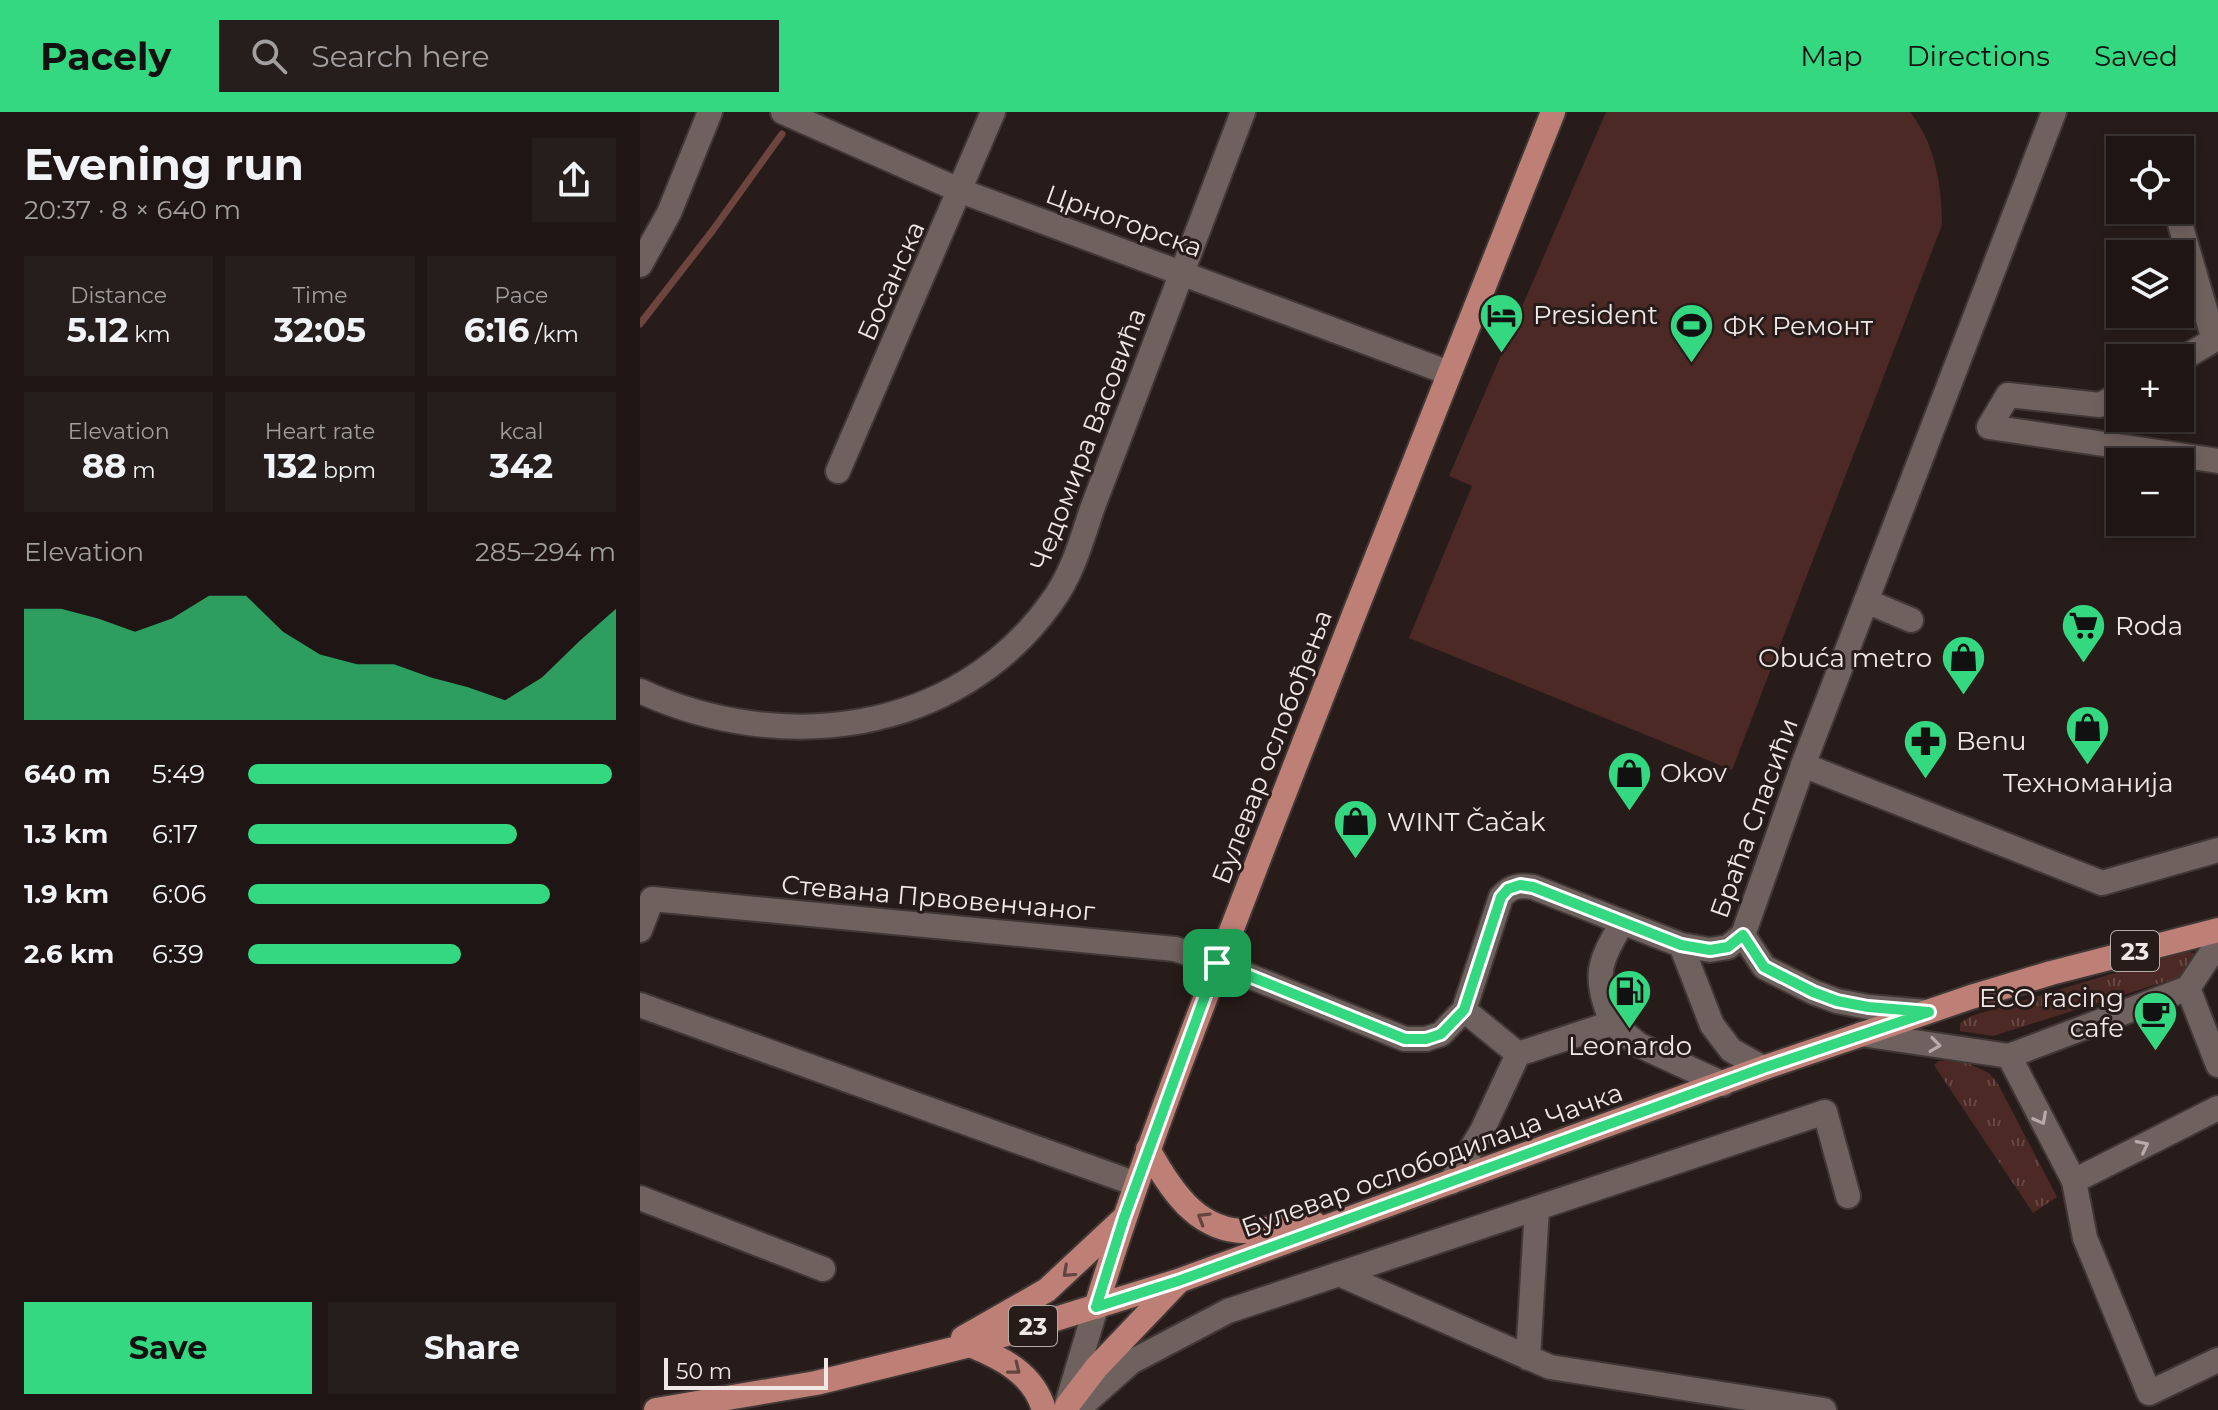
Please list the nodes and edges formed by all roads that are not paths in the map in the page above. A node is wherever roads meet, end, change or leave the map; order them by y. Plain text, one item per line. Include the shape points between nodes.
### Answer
1 (710, 112) edge
2 (783, 112) edge
3 (993, 112) edge
4 (1243, 112) edge
5 (1553, 112) edge
6 (2054, 112) edge
7 (961, 191) junction
8 (2180, 224) edge
9 (640, 265) edge
10 (1183, 272) junction
11 (2194, 352) edge
12 (1449, 373) junction
13 (2106, 402) edge
14 (2218, 461) edge
15 (838, 471) dead end
16 (1866, 601) junction
17 (1911, 620) dead end
18 (640, 691) edge
19 (1803, 765) junction
20 (2218, 850) edge
21 (1622, 923) junction
22 (640, 930) edge
23 (2218, 930) edge
24 (1743, 935) junction
25 (2218, 943) edge
26 (1681, 945) junction
27 (1217, 963) junction
28 (2188, 988) junction
29 (640, 1005) edge
30 (1464, 1010) junction
31 (1929, 1012) junction
32 (1612, 1023) junction
33 (1861, 1034) junction
34 (1518, 1054) junction
35 (2009, 1056) junction
36 (2218, 1065) edge
37 (1763, 1068) junction
38 (1723, 1084) junction
39 (2218, 1108) edge
40 (1148, 1149) junction
41 (2074, 1181) junction
42 (1451, 1182) junction
43 (1136, 1184) junction
44 (1848, 1196) dead end
45 (640, 1198) edge
46 (1537, 1208) junction
47 (1124, 1218) junction
48 (1333, 1226) junction
49 (823, 1269) dead end
50 (1339, 1274) junction
51 (1178, 1281) junction
52 (1096, 1307) junction
53 (970, 1345) junction
54 (944, 1352) junction
55 (1528, 1358) junction
56 (2218, 1360) edge
57 (1063, 1409) edge
58 (656, 1410) edge
59 (1824, 1410) edge

1 - 9 street via 669,213
2 - 7 street, Црногорска
3 - 7 street, Босанска
4 - 10 street, Чедомира Васовића
5 - 12 main road, Булевар ослобођења
6 - 16 street, Браћа Спасићи
7 - 10 street, Црногорска
7 - 15 street, Босанска
8 - 11 street via 2214,340
10 - 12 street, Црногорска
10 - 18 street, Чедомира Васовића via 1074,563 1024,635 983,670 950,692 903,711 801,729 693,712
12 - 27 main road, Булевар ослобођења
13 - 14 street via 2008,395 1989,427
16 - 17 street
16 - 19 street, Браћа Спасићи
19 - 20 street via 2102,883
19 - 24 street, Браћа Спасићи
21 - 26 street, Браћа Спасићи
21 - 30 street, Браћа Спасићи via 1533,887 1508,889
21 - 32 street via 1598,976
22 - 27 street, Стевана Првовенчаног via 652,899 1175,949
23 - 31 main road, Булевар ослободилаца Чачка / 23 via 2051,973
24 - 26 street, Браћа Спасићи via 1728,947 1710,950
24 - 31 street via 1764,967 1813,992 1868,1007
25 - 28 street
26 - 37 street via 1712,1025 1731,1050
27 - 30 street via 1405,1039 1441,1034
27 - 40 main road, Булевар ослобођења
28 - 35 street
28 - 36 street
29 - 43 street
30 - 34 street
31 - 33 main road, Булевар ослободилаца Чачка / 23
32 - 34 street
32 - 38 street via 1639,1045
33 -> 35 street
33 - 37 main road, Булевар ослободилаца Чачка / 23
34 - 42 street
35 -> 41 street
37 - 38 main road, Булевар ослободилаца Чачка / 23
38 - 42 main road, Булевар ослободилаца Чачка / 23
41 -> 39 street
40 - 43 main road, Булевар ослобођења
48 -> 40 main road via 1221,1228 1179,1199
41 - 56 street via 2085,1238 2149,1393
42 - 48 main road, Булевар ослободилаца Чачка / 23
43 - 47 main road, Булевар ослобођења
44 - 46 street via 1825,1112
45 - 49 street
46 - 50 street
46 - 55 street
47 - 52 main road, Булевар ослобођења
47 -> 54 main road via 1047,1290
48 - 51 main road, Булевар ослободилаца Чачка / 23
50 - 55 street
50 - 57 street via 1228,1311 1131,1362
51 - 52 main road, Булевар ослободилаца Чачка / 23
51 - 57 main road
52 - 53 main road, Булевар ослободилаца Чачка / 23
52 - 57 street, Булевар ослобођења
53 - 54 main road, Булевар ослободилаца Чачка / 23
53 -> 57 main road via 1018,1371
54 - 58 main road, Булевар ослободилаца Чачка / 23 via 816,1383
55 - 59 street via 1550,1367

